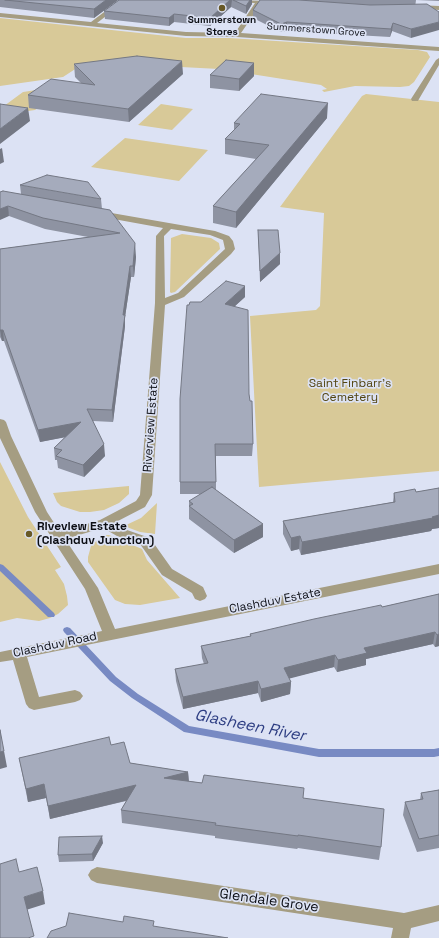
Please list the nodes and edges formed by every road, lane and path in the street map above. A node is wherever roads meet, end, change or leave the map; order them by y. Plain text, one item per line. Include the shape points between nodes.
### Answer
1 (124, 0) edge
2 (232, 0) edge
3 (258, 2) junction
4 (283, 3) edge
5 (410, 7) edge
6 (439, 8) edge
7 (0, 15) edge
8 (91, 25) junction
9 (237, 35) junction
10 (439, 48) edge
11 (439, 60) edge
12 (437, 68) edge
13 (415, 99) dead end
14 (87, 212) edge
15 (168, 226) junction
16 (160, 303) junction
17 (0, 422) edge
18 (104, 523) junction
19 (57, 537) junction
20 (439, 569) edge
21 (200, 596) dead end
22 (110, 634) junction
23 (18, 653) junction
24 (0, 657) edge
25 (75, 696) dead end
26 (98, 875) dead end
27 (439, 913) edge
28 (402, 930) edge

1 - 8 street
2 - 3 street
3 - 4 street
3 - 9 street
5 - 6 street
7 - 8 street, Summerstown Grove
8 - 9 street, Summerstown Grove via 186,34
9 - 10 street, Summerstown Grove
11 - 12 street
12 - 13 street
14 - 15 street
15 - 16 street, Riverview Estate via 160,236
15 - 16 street via 226,238 230,249 181,295
16 - 18 street, Riverview Estate via 146,495 141,504
17 - 19 street via 41,512
18 - 19 street, Riverview Estate
18 - 21 street via 145,541 167,572 198,590
19 - 22 street via 91,588
20 - 22 street, Clashduv Estate
22 - 23 street, Clashduv Road
23 - 24 street, Clashduv Road
23 - 25 street via 34,704
26 - 28 street, Glendale Grove
27 - 28 street, Glendale Grove

